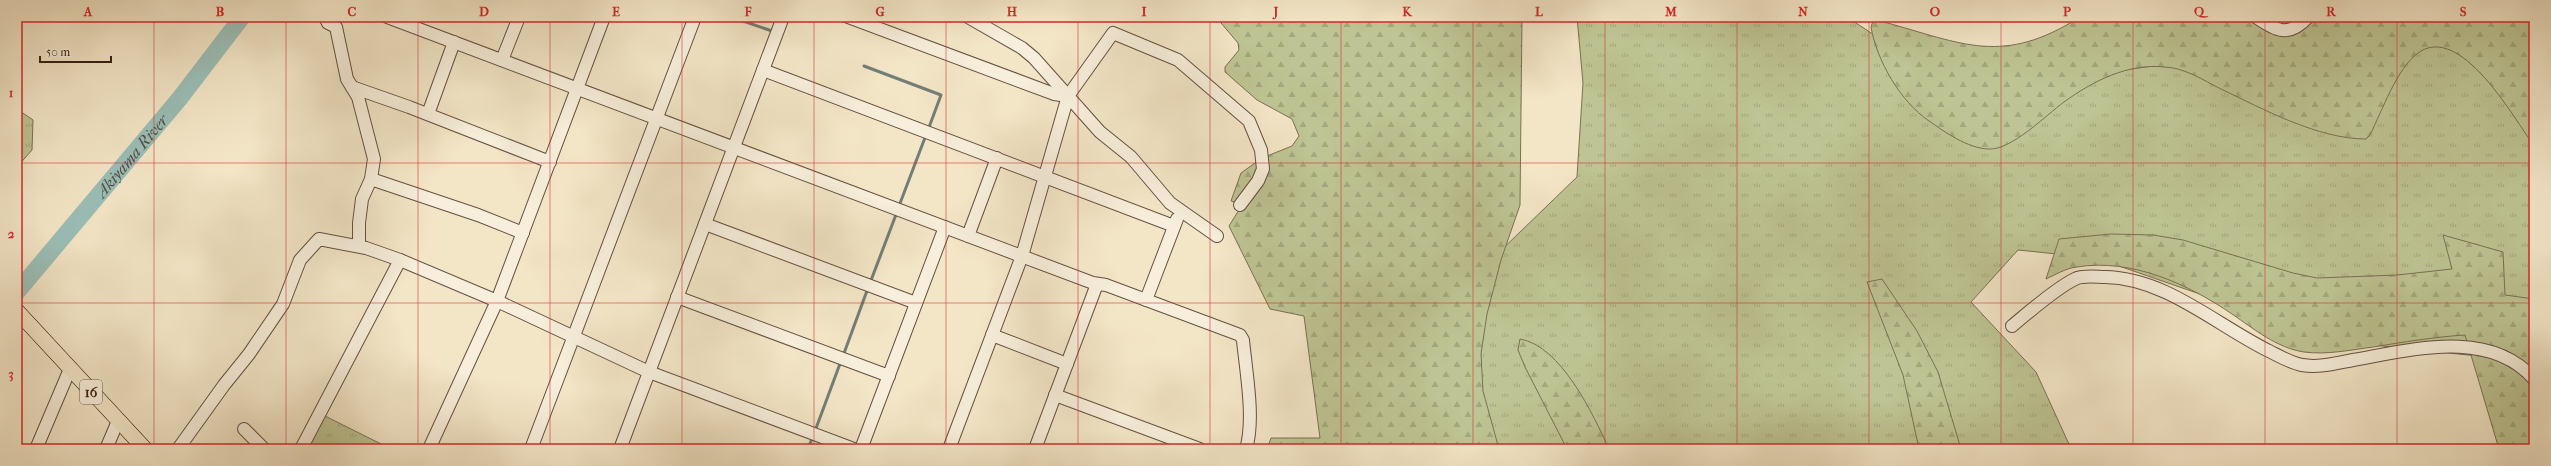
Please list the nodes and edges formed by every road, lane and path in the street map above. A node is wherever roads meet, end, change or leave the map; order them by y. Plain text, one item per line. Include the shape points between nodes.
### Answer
1 (325, 17) edge
2 (387, 17) edge
3 (519, 17) edge
4 (604, 17) edge
5 (695, 17) edge
6 (783, 17) edge
7 (848, 17) edge
8 (968, 17) edge
9 (2256, 17) edge
10 (2308, 17) edge
11 (454, 42) junction
12 (502, 60) junction
13 (763, 70) junction
14 (352, 87) junction
15 (577, 88) junction
16 (1068, 96) junction
17 (428, 114) junction
18 (656, 117) junction
19 (734, 147) junction
20 (998, 158) junction
21 (550, 162) junction
22 (1045, 176) junction
23 (371, 179) junction
24 (1240, 205) dead end
25 (1180, 210) junction
26 (705, 224) junction
27 (1174, 226) junction
28 (945, 227) junction
29 (523, 233) junction
30 (968, 236) junction
31 (1217, 236) dead end
32 (359, 246) junction
33 (1022, 256) junction
34 (400, 260) junction
35 (1095, 284) junction
36 (677, 297) junction
37 (1146, 300) junction
38 (497, 301) junction
39 (916, 303) junction
40 (17, 311) edge
41 (2012, 326) dead end
42 (992, 335) junction
43 (574, 338) junction
44 (1067, 364) junction
45 (70, 369) junction
46 (649, 372) junction
47 (889, 376) junction
48 (2534, 379) edge
49 (1055, 395) junction
50 (118, 421) junction
51 (244, 429) dead end
52 (623, 448) edge
53 (36, 449) edge
54 (106, 449) edge
55 (145, 449) edge
56 (178, 449) edge
57 (264, 449) edge
58 (301, 449) edge
59 (429, 449) edge
60 (531, 449) edge
61 (854, 449) edge
62 (861, 449) edge
63 (949, 449) edge
64 (1035, 449) edge
65 (1200, 449) edge
66 (1246, 449) edge

1 - 14 street via 328,23 336,27 347,79
2 - 11 street
3 - 12 street
4 - 15 street
5 - 18 street
6 - 13 street
7 - 16 street via 1054,94
8 - 16 street via 1022,48
9 - 10 street via 2273,29 2283,31 2298,27
11 - 12 street
11 - 17 street
12 - 15 street
13 - 19 street
13 - 20 street
14 - 17 street
14 - 23 street via 358,97 370,136 375,164
15 - 18 street
15 - 21 street
16 - 22 street
16 - 24 street via 1113,33 1178,60 1249,121 1255,134 1264,169
16 - 25 street via 1100,132 1131,157 1167,200
17 - 21 street
18 - 19 street
18 - 43 street
19 - 26 street
19 - 28 street
20 - 22 street
20 - 30 street
21 - 29 street
22 - 27 street
22 - 33 street
23 - 29 street
23 - 32 street via 362,199
25 - 27 street
25 - 31 street
26 - 36 street
26 - 39 street
27 - 37 street
28 - 30 street
28 - 39 street
29 - 38 street
30 - 33 street
32 - 34 street
32 - 56 street via 319,239 311,245 297,265 283,304
33 - 35 street
33 - 42 street
34 - 38 street
34 - 58 street
35 - 37 street
35 - 44 street
36 - 46 street
36 - 47 street
37 - 66 street via 1240,335 1243,340 1249,412 1249,440
38 - 43 street
38 - 59 street
39 - 47 street
40 - 45 main road, 16
41 - 48 street via 2076,278 2106,277 2139,282 2167,293 2195,307 2252,343 2302,365 2320,366 2423,347 2459,346 2490,352 2507,359
42 - 44 street
42 - 63 street
43 - 46 street
43 - 60 street
44 - 49 street
45 - 50 main road, 16
45 - 53 street
46 - 52 street
46 - 61 street
47 - 62 street
49 - 64 street
49 - 65 street
50 - 54 street
50 - 55 main road, 16
51 - 57 street

